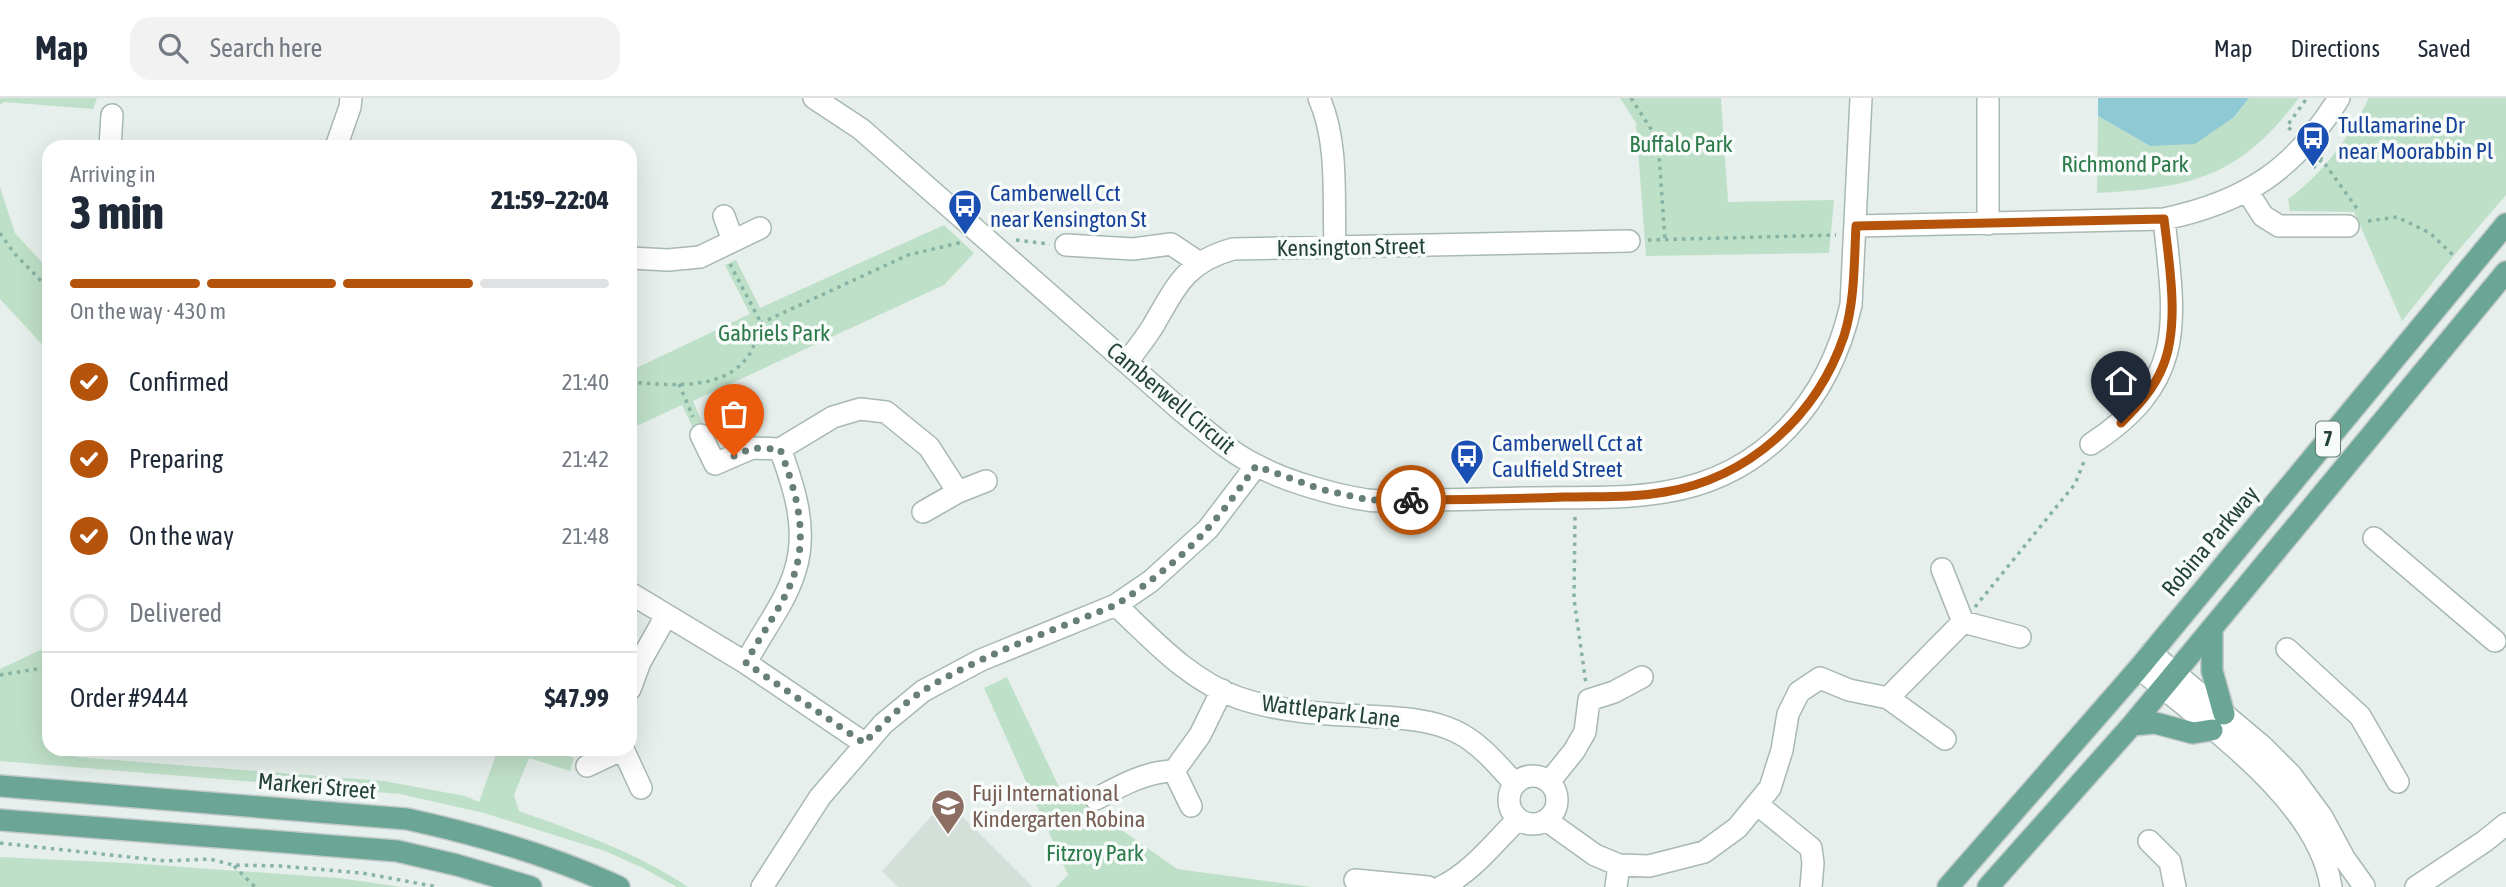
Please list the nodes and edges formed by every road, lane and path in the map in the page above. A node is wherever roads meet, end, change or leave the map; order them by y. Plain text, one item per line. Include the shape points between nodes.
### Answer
1 (351, 98) edge
2 (814, 98) edge
3 (1319, 98) edge
4 (1630, 98) edge
5 (1861, 98) edge
6 (1988, 98) edge
7 (2306, 98) edge
8 (2339, 98) edge
9 (112, 114) dead end
10 (110, 140) edge
11 (339, 140) edge
12 (2315, 151) junction
13 (2314, 168) dead end
14 (2247, 191) junction
15 (724, 216) dead end
16 (2164, 219) junction
17 (1988, 224) junction
18 (2506, 224) edge
19 (2348, 226) dead end
20 (760, 228) dead end
21 (1856, 230) junction
22 (0, 233) edge
23 (985, 237) junction
24 (1665, 240) junction
25 (1629, 241) joint
26 (727, 244) junction
27 (1066, 246) joint
28 (1335, 247) junction
29 (637, 258) edge
30 (1198, 262) junction
31 (2468, 270) junction
32 (2506, 272) edge
33 (42, 282) edge
34 (761, 323) junction
35 (1128, 362) junction
36 (637, 382) edge
37 (679, 384) junction
38 (701, 435) joint
39 (2091, 444) joint
40 (780, 449) junction
41 (1256, 466) junction
42 (986, 481) dead end
43 (958, 492) junction
44 (1575, 497) junction
45 (923, 512) dead end
46 (2374, 538) dead end
47 (1942, 569) dead end
48 (637, 597) edge
49 (1116, 605) junction
50 (666, 616) junction
51 (1963, 622) junction
52 (2212, 629) junction
53 (2020, 637) dead end
54 (2496, 641) dead end
55 (2287, 649) dead end
56 (2145, 661) junction
57 (746, 663) junction
58 (42, 668) edge
59 (637, 670) edge
60 (0, 675) edge
61 (1642, 677) dead end
62 (2168, 681) junction
63 (1222, 690) junction
64 (1888, 698) junction
65 (1589, 700) junction
66 (2218, 722) junction
67 (2132, 725) junction
68 (1945, 739) dead end
69 (864, 743) junction
70 (608, 756) edge
71 (626, 756) edge
72 (587, 766) dead end
73 (1174, 771) junction
74 (1549, 782) junction
75 (2398, 782) dead end
76 (1515, 784) junction
77 (0, 786) edge
78 (641, 788) dead end
79 (1097, 799) dead end
80 (1757, 804) junction
81 (1191, 806) dead end
82 (1518, 819) junction
83 (0, 820) edge
84 (1546, 821) junction
85 (2506, 824) edge
86 (2149, 841) dead end
87 (0, 843) edge
88 (233, 865) junction
89 (1619, 865) junction
90 (1355, 880) dead end
91 (255, 887) edge
92 (438, 887) edge
93 (531, 887) edge
94 (619, 887) edge
95 (762, 887) edge
96 (1428, 887) edge
97 (1441, 887) edge
98 (1616, 887) edge
99 (1811, 887) edge
100 (1948, 887) edge
101 (1988, 887) edge
102 (2175, 887) edge
103 (2331, 887) edge
104 (2364, 887) edge
105 (2416, 887) edge

1 - 11 street
2 - 23 street, Camberwell Circuit via 861,129
3 - 28 street via 1332,144
4 - 24 path via 1658,140
5 - 21 street, Camberwell Circuit
6 - 17 street
7 - 12 path via 2287,126
8 - 12 street
9 - 10 street
12 - 13 path
12 - 14 street
12 - 31 path via 2368,222 2397,216 2430,233
14 - 16 street via 2206,209
14 - 19 street via 2263,216 2279,226
15 - 26 street
16 - 17 street
16 - 39 street via 2171,313 2164,363 2144,399
17 - 21 street
18 - 31 main road, Robina Parkway / 7
20 - 26 street
21 - 24 path
21 - 44 street, Camberwell Circuit via 1851,305 1844,335 1821,386 1787,429 1755,456 1708,481 1634,496
22 - 33 path
23 - 27 path
23 - 34 path via 908,255
23 - 35 street, Camberwell Circuit
24 - 25 path
25 - 28 street, Kensington Street
26 - 29 street via 700,257
26 - 34 path
27 - 30 street via 1147,248 1171,244
28 - 30 street, Kensington Street via 1233,249
30 - 35 street, Kensington Street via 1173,289
31 - 56 main road, Robina Parkway / 7
32 - 52 main road, 7
34 - 37 path via 750,354 736,370 699,384
35 - 41 street, Camberwell Circuit via 1219,441
36 - 37 path
37 - 38 path
38 - 40 street via 715,464 752,448
39 - 51 path via 2075,484
40 - 43 street via 833,417 860,409 886,412 929,447
40 - 57 street via 799,510 801,540 795,572
41 - 44 street, Camberwell Circuit via 1320,489 1369,500
41 - 49 street via 1208,528 1151,581
42 - 43 street
43 - 45 street
44 - 65 path via 1574,598
46 - 54 street
47 - 51 street
48 - 50 street
49 - 63 street, Wattlepark Lane via 1169,654
49 - 69 street via 981,660 923,691
50 - 57 street
50 - 59 street
51 - 53 street
51 - 64 street
52 - 62 main road, 7
52 - 66 main road
55 - 75 street via 2360,716
56 - 62 street
56 - 100 main road, Robina Parkway / 7
57 - 69 street
58 - 60 path
61 - 65 street
62 - 66 street
62 - 67 main road, 7
63 - 73 street via 1200,735
63 - 76 street, Wattlepark Lane via 1267,706 1424,722 1455,731 1476,744
64 - 68 street
64 - 80 street via 1820,678 1798,692 1770,788
65 - 74 street via 1585,732
66 - 67 main road via 2193,733 2155,723
66 - 103 street via 2292,805 2316,842
66 - 104 street via 2279,762 2307,794
67 - 101 main road, 7
69 - 95 street via 820,797
70 - 72 street
71 - 78 street
73 - 79 street via 1144,777
73 - 81 street
74 - 76 street via 1535,776
74 - 84 street via 1557,798
76 - 82 street via 1509,799
77 - 94 main road, Markeri Street via 407,820 538,853
80 - 89 street via 1737,828 1704,852 1649,866
80 - 99 street via 1811,848
82 - 84 street via 1534,824
82 - 97 street via 1466,871
83 - 93 main road via 397,851
84 - 89 street via 1595,855
85 - 105 street
86 - 102 street via 2170,862
87 - 88 path via 166,861 210,859
88 - 91 path
88 - 92 path via 362,873
89 - 98 street
90 - 96 street

